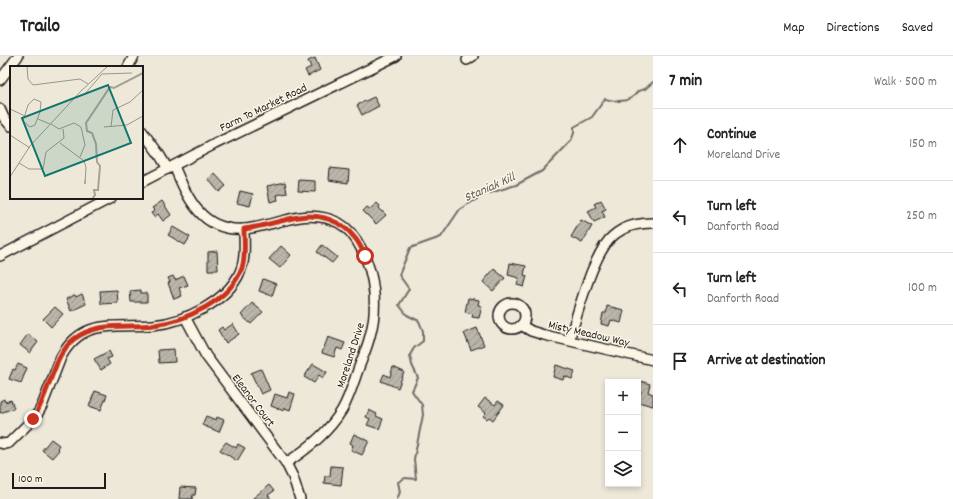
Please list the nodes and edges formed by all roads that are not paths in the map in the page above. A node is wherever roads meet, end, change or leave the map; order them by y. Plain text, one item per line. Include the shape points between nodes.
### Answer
1 (18, 56) edge
2 (134, 56) edge
3 (396, 56) edge
4 (10, 66) edge
5 (129, 66) edge
6 (10, 67) edge
7 (0, 80) edge
8 (0, 109) edge
9 (10, 125) edge
10 (143, 132) edge
11 (171, 167) junction
12 (143, 181) edge
13 (109, 199) edge
14 (653, 223) edge
15 (244, 229) junction
16 (0, 256) edge
17 (185, 317) junction
18 (521, 325) dead end
19 (569, 340) junction
20 (653, 360) edge
21 (3, 444) edge
22 (286, 463) junction
23 (300, 499) edge

1 - 4 street
2 - 5 street
3 - 11 street, Farm To Market Road
6 - 7 street
8 - 9 street
10 - 11 street, Moreland Drive
11 - 12 street, Farm To Market Road
11 - 15 street, Moreland Drive via 200,213 215,225 232,230
13 - 16 street
14 - 19 street via 640,223 619,231 602,249 592,270
15 - 17 street via 242,266 236,279 214,302
15 - 22 street, Moreland Drive via 300,216 318,217 339,223 355,237 371,275 375,306 373,327 346,404 319,439
17 - 21 street via 153,325 99,327 74,339 61,357 38,413 9,443
17 - 22 street, Eleanor Court via 206,356
18 - 19 street, Misty Meadow Way via 531,331
19 - 20 street, Misty Meadow Way
22 - 23 street, Eleanor Court

